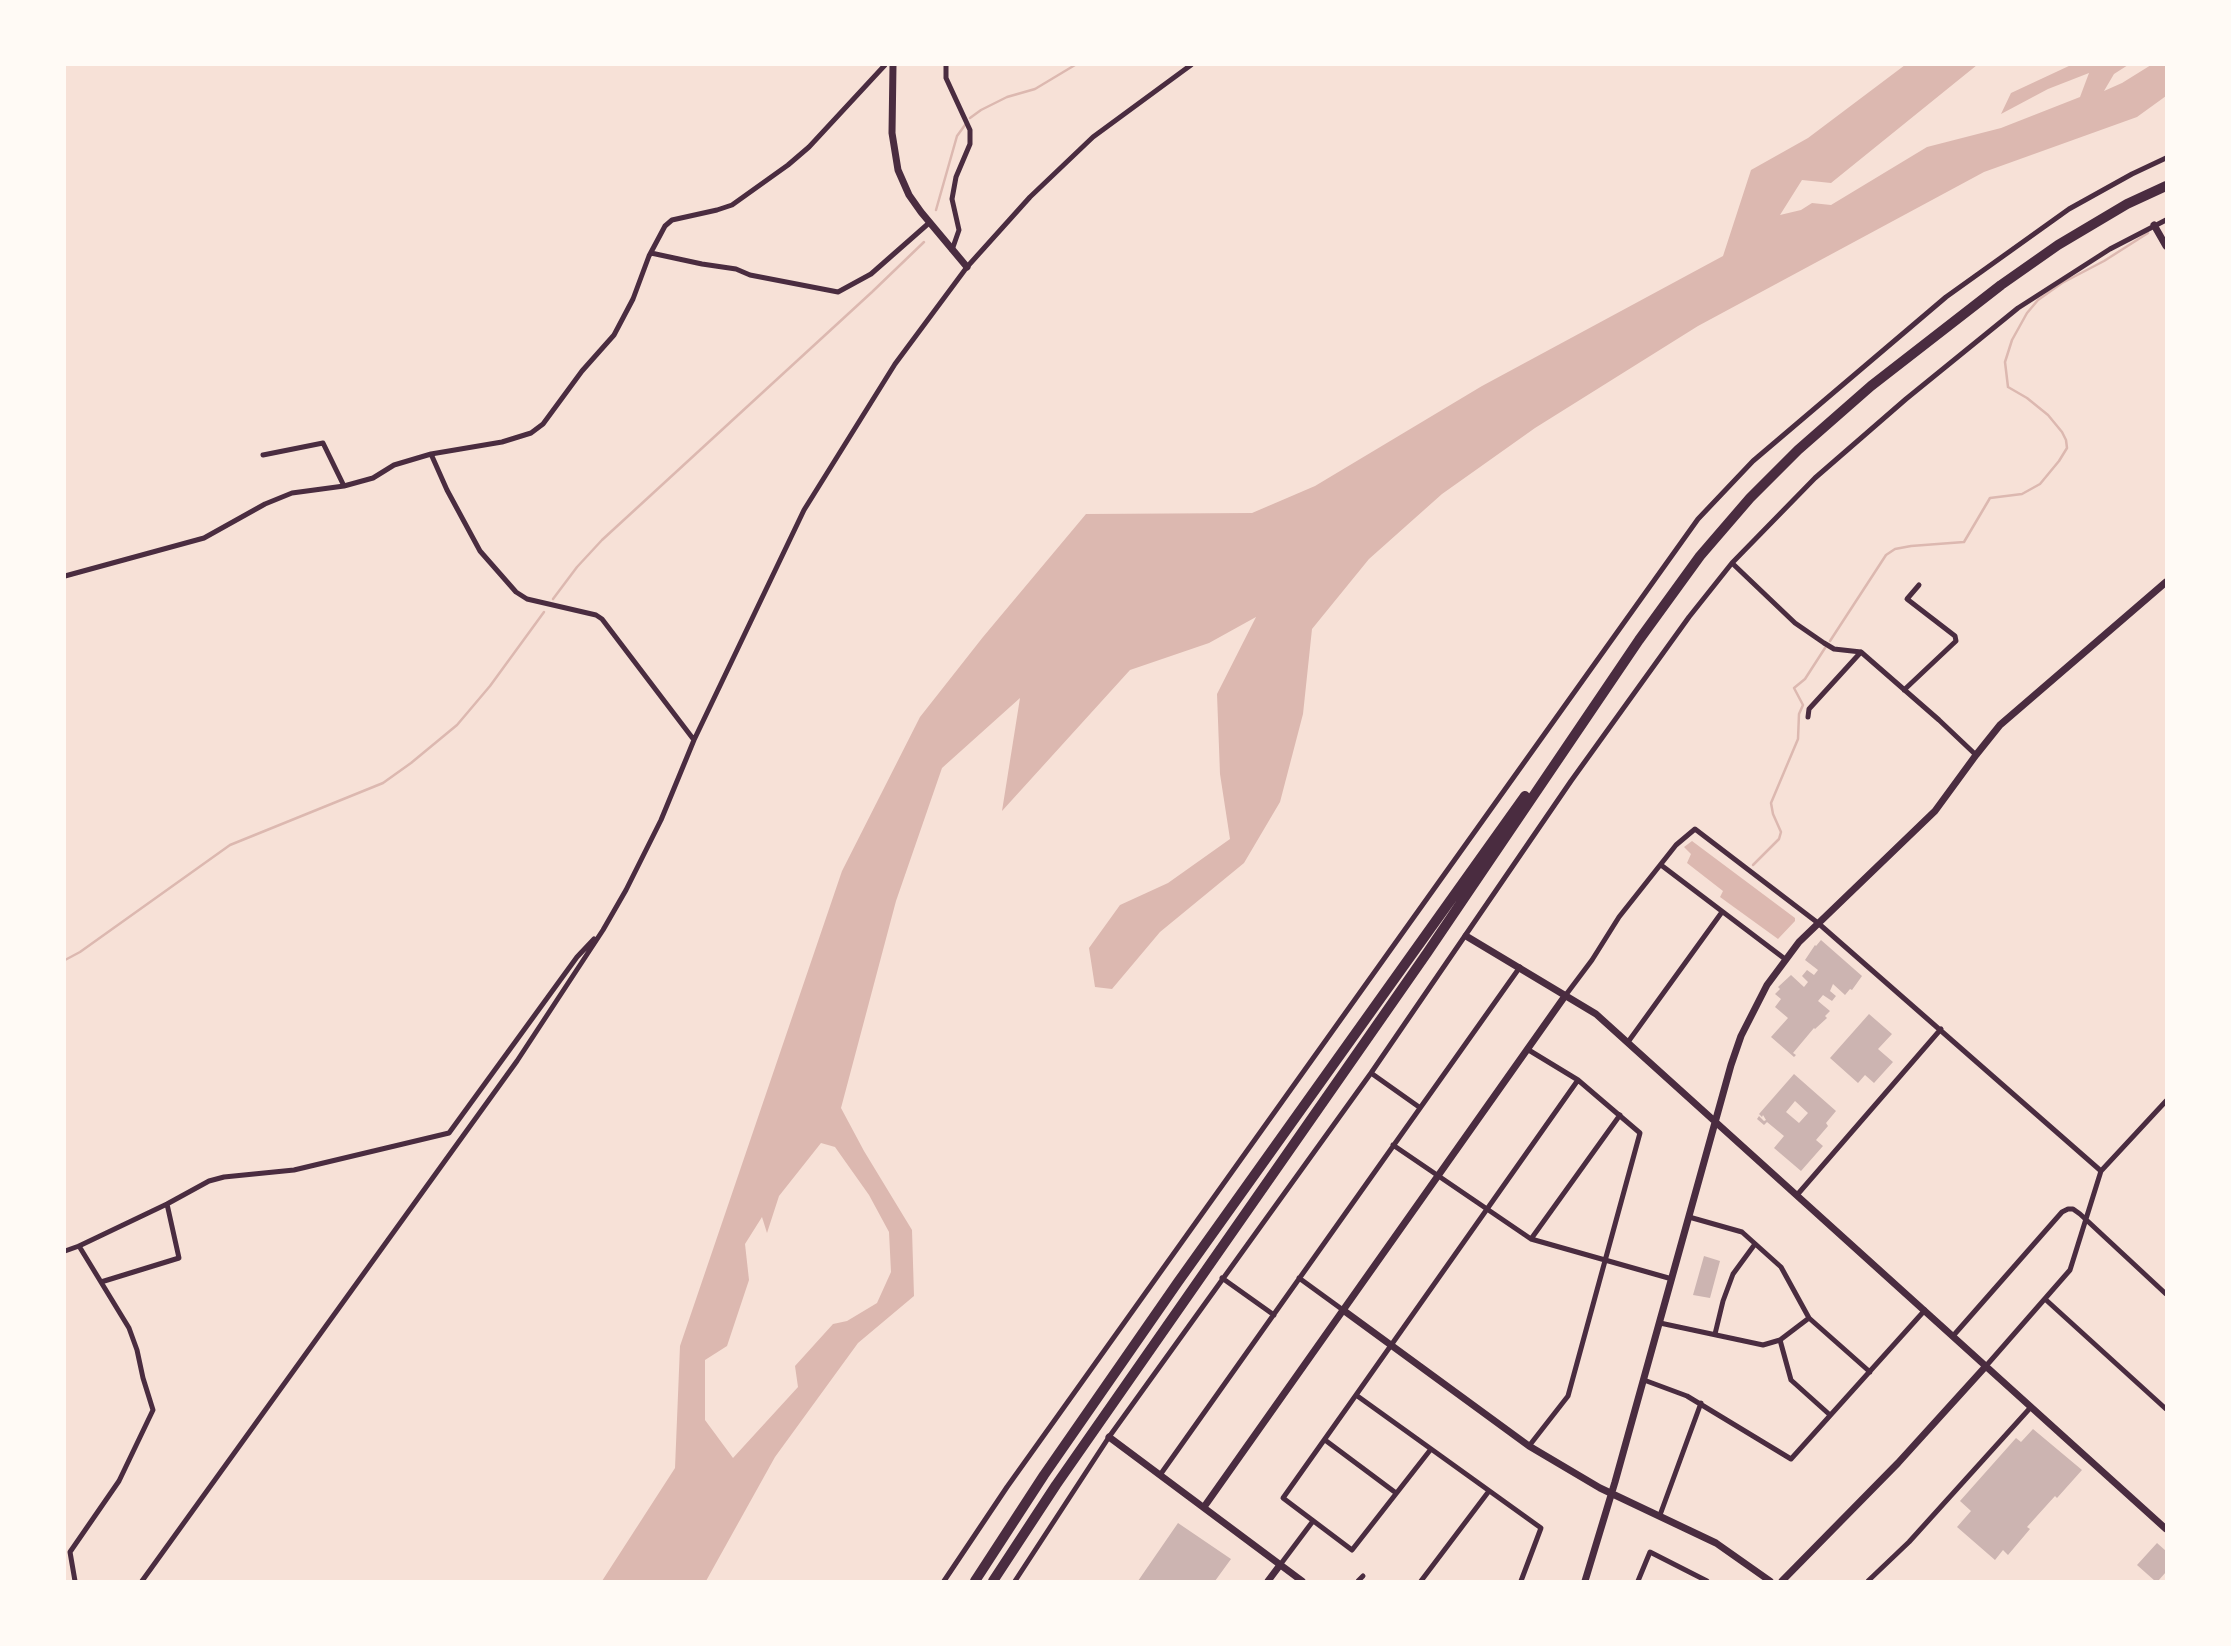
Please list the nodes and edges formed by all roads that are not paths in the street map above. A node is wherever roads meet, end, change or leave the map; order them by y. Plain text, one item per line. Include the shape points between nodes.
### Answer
1 (885, 65) edge
2 (893, 65) edge
3 (946, 65) edge
4 (1191, 65) edge
5 (2166, 158) edge
6 (2166, 186) edge
7 (2166, 220) edge
8 (929, 223) junction
9 (2154, 225) junction
10 (2166, 246) edge
11 (952, 250) junction
12 (650, 253) junction
13 (967, 267) junction
14 (430, 454) junction
15 (263, 456) dead end
16 (344, 486) junction
17 (1732, 563) junction
18 (65, 576) edge
19 (2166, 582) edge
20 (1919, 585) dead end
21 (1639, 640) junction
22 (1861, 652) junction
23 (1904, 690) junction
24 (1820, 696) junction
25 (1828, 703) dead end
26 (1808, 717) dead end
27 (694, 740) junction
28 (1976, 755) junction
29 (1661, 866) junction
30 (1722, 912) junction
31 (1818, 923) junction
32 (603, 930) junction
33 (1466, 936) junction
34 (1785, 959) junction
35 (1520, 967) junction
36 (1565, 996) junction
37 (1941, 1029) junction
38 (1628, 1042) junction
39 (1527, 1049) junction
40 (1371, 1073) junction
41 (1578, 1080) junction
42 (2166, 1101) edge
43 (1419, 1107) junction
44 (1620, 1115) junction
45 (1716, 1122) junction
46 (1393, 1145) junction
47 (2101, 1171) junction
48 (1438, 1175) junction
49 (1797, 1195) junction
50 (167, 1204) junction
51 (1487, 1210) junction
52 (1689, 1217) junction
53 (2087, 1221) junction
54 (1531, 1239) junction
55 (1755, 1244) junction
56 (79, 1246) junction
57 (65, 1251) edge
58 (1606, 1261) junction
59 (1222, 1278) junction
60 (1299, 1278) junction
61 (1672, 1279) junction
62 (101, 1282) junction
63 (2166, 1294) edge
64 (2045, 1299) junction
65 (1343, 1310) junction
66 (1925, 1310) junction
67 (1274, 1315) junction
68 (1808, 1318) junction
69 (1660, 1323) junction
70 (1715, 1334) junction
71 (1954, 1336) junction
72 (1780, 1340) junction
73 (1391, 1346) junction
74 (1986, 1366) junction
75 (1870, 1372) junction
76 (1644, 1380) junction
77 (1356, 1395) junction
78 (1701, 1403) junction
79 (2031, 1408) junction
80 (2166, 1409) edge
81 (1830, 1415) junction
82 (1109, 1437) junction
83 (1325, 1440) junction
84 (1529, 1446) junction
85 (1431, 1449) junction
86 (1160, 1475) junction
87 (1489, 1491) junction
88 (1396, 1493) junction
89 (1612, 1493) junction
90 (1204, 1507) junction
91 (1660, 1515) junction
92 (1313, 1521) junction
93 (2166, 1529) edge
94 (1280, 1564) junction
95 (75, 1581) edge
96 (142, 1581) edge
97 (944, 1581) edge
98 (975, 1581) edge
99 (993, 1581) edge
100 (1015, 1581) edge
101 (1268, 1581) edge
102 (1302, 1581) edge
103 (1421, 1581) edge
104 (1521, 1581) edge
105 (1585, 1581) edge
106 (1638, 1581) edge
107 (1707, 1581) edge
108 (1770, 1581) edge
109 (1782, 1581) edge
110 (1868, 1581) edge

1 - 12 street via 788,165 732,205 672,220
2 - 8 street via 892,133 898,170
3 - 11 street via 946,78 970,130 970,144 952,199 959,230
4 - 13 street via 1093,137
5 - 97 street via 2069,209 1946,297 1753,461 1698,519
6 - 21 highway via 2058,245 1871,386 1750,498 1700,556
7 - 9 street
8 - 11 street
8 - 12 street via 871,274 838,292
9 - 10 street
9 - 17 street via 2018,308 1815,478
11 - 13 street
12 - 14 street via 614,335 543,424 502,442
13 - 27 street via 895,364 804,510
14 - 16 street
14 - 27 street via 480,551 516,592 602,619
15 - 16 street via 323,443
16 - 18 street via 292,493 204,538
17 - 22 street via 1795,623 1834,649
17 - 33 street via 1579,770
19 - 28 street via 2000,725
20 - 23 street via 1907,599 1956,641
21 - 98 highway via 1178,1282
21 - 99 highway
22 - 23 street
22 - 24 street
23 - 28 street
24 - 25 street
24 - 26 street
27 - 32 street via 661,820
28 - 31 street via 1935,811
29 - 30 street
29 - 31 street via 1675,845 1695,829
29 - 36 street
30 - 34 street
30 - 38 street
31 - 34 street
31 - 37 street
32 - 50 street via 577,957 449,1133 294,1170 224,1177
32 - 96 street via 517,1061
33 - 35 street
33 - 40 street
34 - 45 street via 1741,1036
35 - 36 street
35 - 43 street
36 - 38 street via 1597,1014
36 - 39 street
37 - 47 street
37 - 49 street
38 - 45 street
39 - 41 street
39 - 48 street
40 - 43 street
40 - 59 street
41 - 44 street
41 - 51 street
42 - 47 street
43 - 46 street
44 - 54 street
44 - 58 street via 1640,1133
45 - 49 street
45 - 52 street
46 - 48 street
46 - 60 street
47 - 53 street
48 - 51 street
48 - 65 street
49 - 66 street
50 - 56 street
50 - 62 street via 179,1258
51 - 54 street
51 - 73 street
52 - 55 street via 1742,1232
52 - 61 street
53 - 63 street
53 - 64 street via 2070,1270
53 - 71 street via 2073,1209 2062,1212
54 - 58 street
55 - 68 street via 1780,1267
55 - 70 street via 1733,1274
56 - 57 street
56 - 62 street
58 - 61 street
58 - 84 street via 1568,1396
59 - 67 street
59 - 82 street
60 - 65 street
60 - 67 street
61 - 69 street
62 - 95 street via 129,1328 153,1410 119,1481 70,1552
64 - 74 street
64 - 80 street
65 - 73 street
65 - 90 street
66 - 71 street
66 - 75 street
67 - 86 street
68 - 72 street
68 - 75 street
69 - 70 street
69 - 76 street
70 - 72 street via 1763,1345
71 - 74 street
72 - 81 street via 1791,1380
73 - 77 street
73 - 84 street
74 - 79 street
74 - 109 street
75 - 81 street
76 - 78 street
76 - 89 street
77 - 83 street
77 - 85 street
78 - 81 street via 1791,1459
78 - 91 street
79 - 93 street
79 - 110 street
82 - 86 street
82 - 100 street
83 - 88 street
83 - 92 street via 1283,1498
84 - 89 street
85 - 87 street
85 - 88 street
86 - 90 street
87 - 103 street
87 - 104 street via 1541,1528
88 - 92 street via 1352,1550
89 - 91 street
89 - 105 street
90 - 94 street
91 - 108 street via 1716,1543
92 - 94 street
94 - 101 street
94 - 102 street
106 - 107 street via 1650,1552

